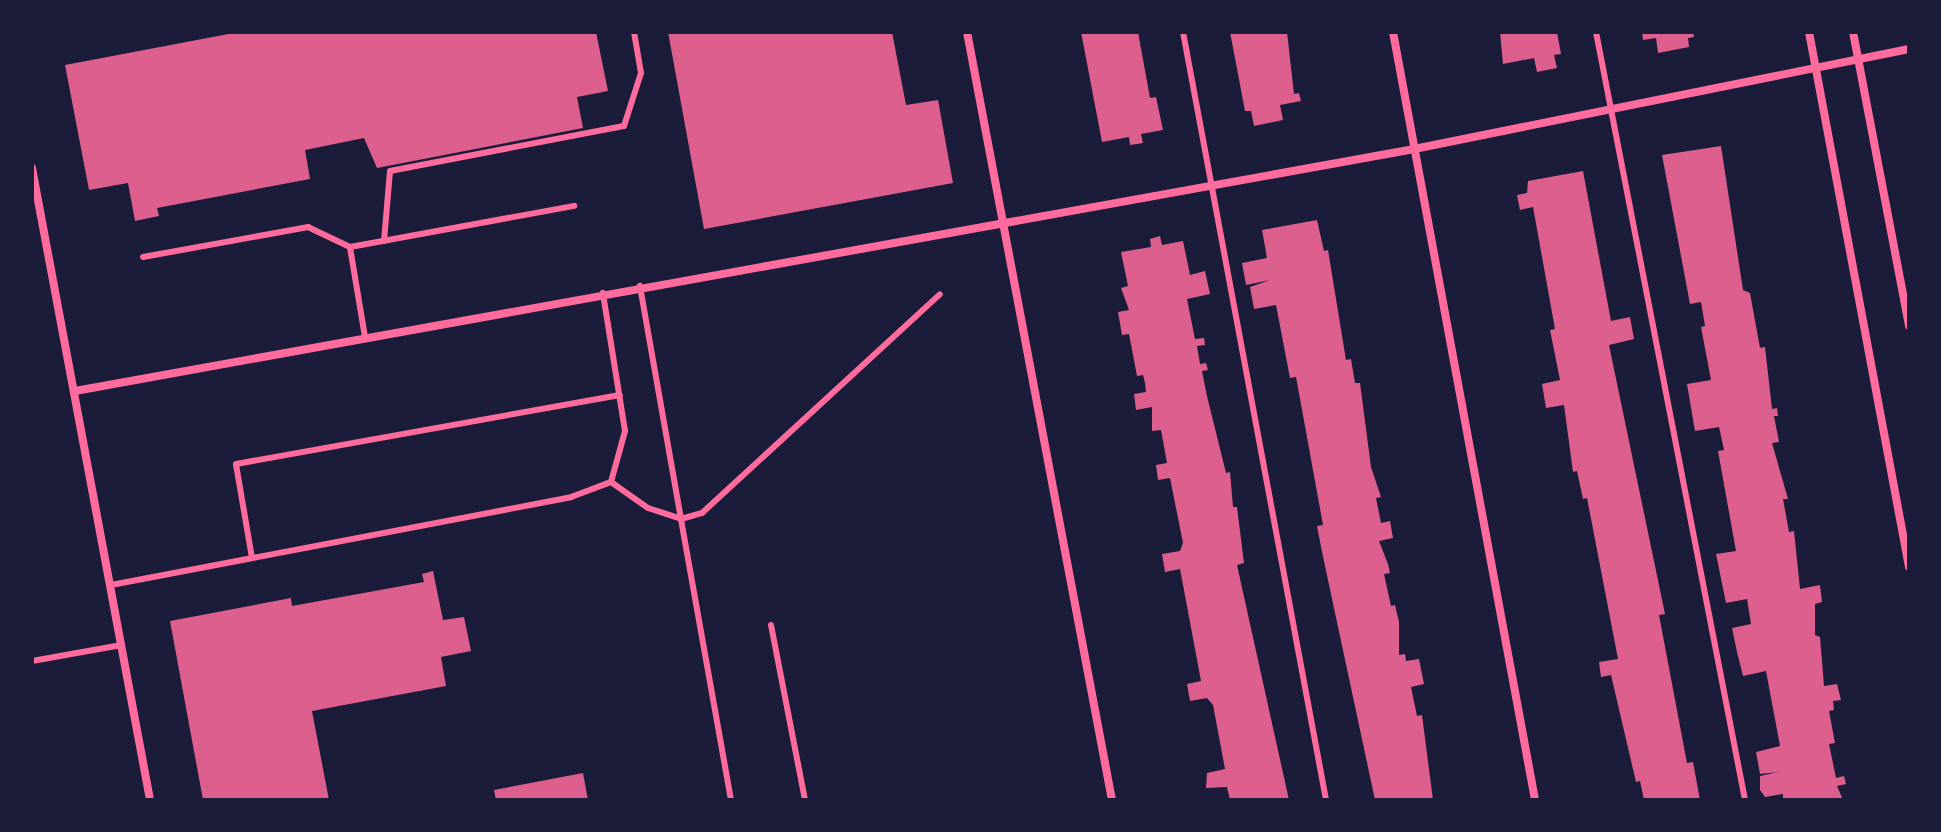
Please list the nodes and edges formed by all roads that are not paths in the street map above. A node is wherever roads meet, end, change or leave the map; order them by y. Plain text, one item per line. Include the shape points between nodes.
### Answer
1 (634, 32) edge
2 (967, 32) edge
3 (1183, 32) edge
4 (1393, 32) edge
5 (1596, 32) edge
6 (1809, 32) edge
7 (1853, 32) edge
8 (1909, 49) edge
9 (1858, 58) junction
10 (1815, 66) junction
11 (1610, 108) junction
12 (1414, 149) junction
13 (32, 168) edge
14 (1212, 184) junction
15 (574, 206) dead end
16 (1002, 220) junction
17 (384, 241) junction
18 (350, 247) junction
19 (143, 257) dead end
20 (640, 286) junction
21 (603, 293) junction
22 (940, 294) dead end
23 (1909, 326) edge
24 (365, 337) junction
25 (75, 391) junction
26 (620, 395) junction
27 (611, 482) junction
28 (681, 519) junction
29 (252, 558) junction
30 (1909, 567) edge
31 (111, 585) junction
32 (771, 625) dead end
33 (122, 645) junction
34 (32, 661) edge
35 (150, 800) edge
36 (731, 800) edge
37 (805, 800) edge
38 (1112, 800) edge
39 (1326, 800) edge
40 (1535, 800) edge
41 (1745, 800) edge

1 - 17 lane via 641,73 624,126 390,171
2 - 16 street
3 - 14 lane
4 - 12 street
5 - 11 lane
6 - 10 street
7 - 9 street
8 - 9 street
9 - 10 street
9 - 23 street
10 - 11 street
10 - 30 street
11 - 12 street
11 - 41 lane
12 - 14 street
12 - 40 street
13 - 25 street
14 - 16 street
14 - 39 lane
15 - 17 lane
16 - 20 street
16 - 38 street
17 - 18 lane
18 - 19 lane via 308,227
18 - 24 lane
20 - 21 street
20 - 28 lane
21 - 24 street
21 - 26 lane
22 - 28 lane via 702,513
24 - 25 street
25 - 31 street
26 - 27 lane via 625,431
26 - 29 lane via 236,464
27 - 28 lane via 648,508
27 - 29 lane via 571,497
28 - 36 lane
29 - 31 lane
31 - 33 street
32 - 37 lane
33 - 34 lane
33 - 35 street

